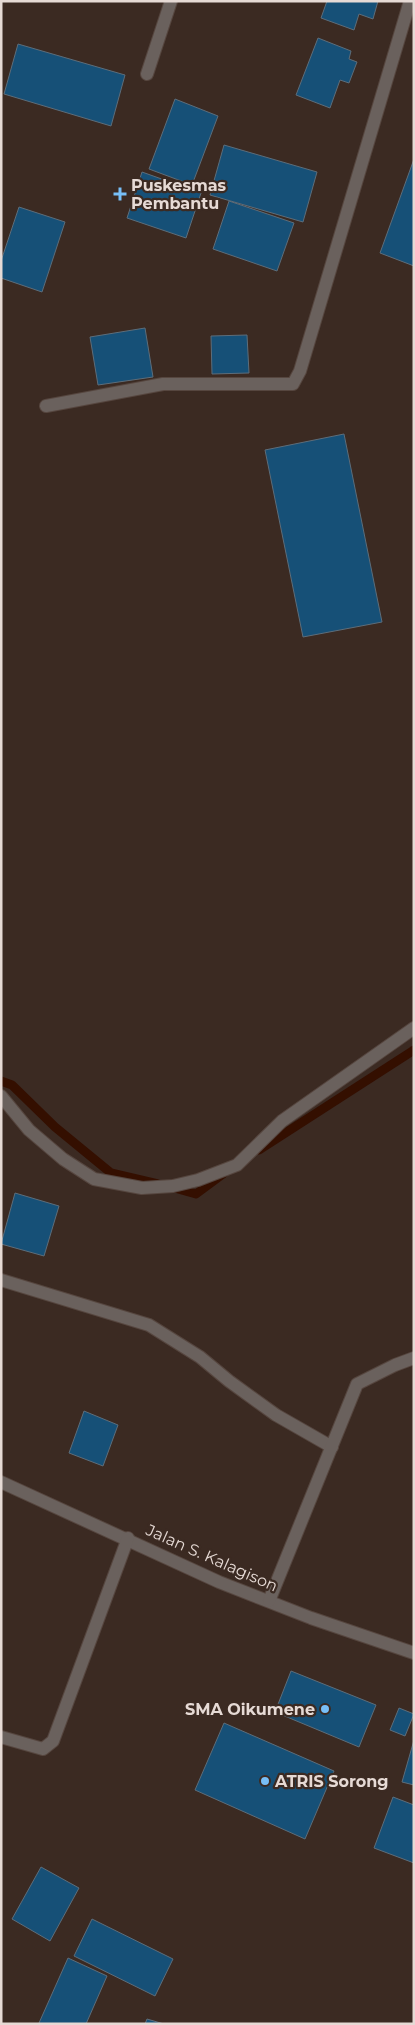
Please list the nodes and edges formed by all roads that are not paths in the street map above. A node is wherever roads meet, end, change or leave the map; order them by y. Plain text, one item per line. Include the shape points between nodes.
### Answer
1 (172, 1) edge
2 (410, 1) edge
3 (147, 74) dead end
4 (46, 406) dead end
5 (414, 1028) edge
6 (1, 1096) edge
7 (1, 1280) edge
8 (414, 1358) edge
9 (332, 1447) junction
10 (1, 1482) edge
11 (128, 1538) junction
12 (269, 1601) junction
13 (414, 1653) edge
14 (1, 1737) edge

1 - 3 street
2 - 4 street via 300,371 293,384 163,384
5 - 6 street via 282,1121 237,1165 173,1186 142,1188 94,1178 63,1159 29,1130
7 - 9 street via 149,1325 200,1357 276,1415
8 - 9 street via 357,1384
9 - 12 street
10 - 11 street, Jalan S. Kalagison
11 - 12 street, Jalan S. Kalagison via 219,1582
11 - 14 street via 53,1741 42,1750
12 - 13 street, Jalan S. Kalagison

